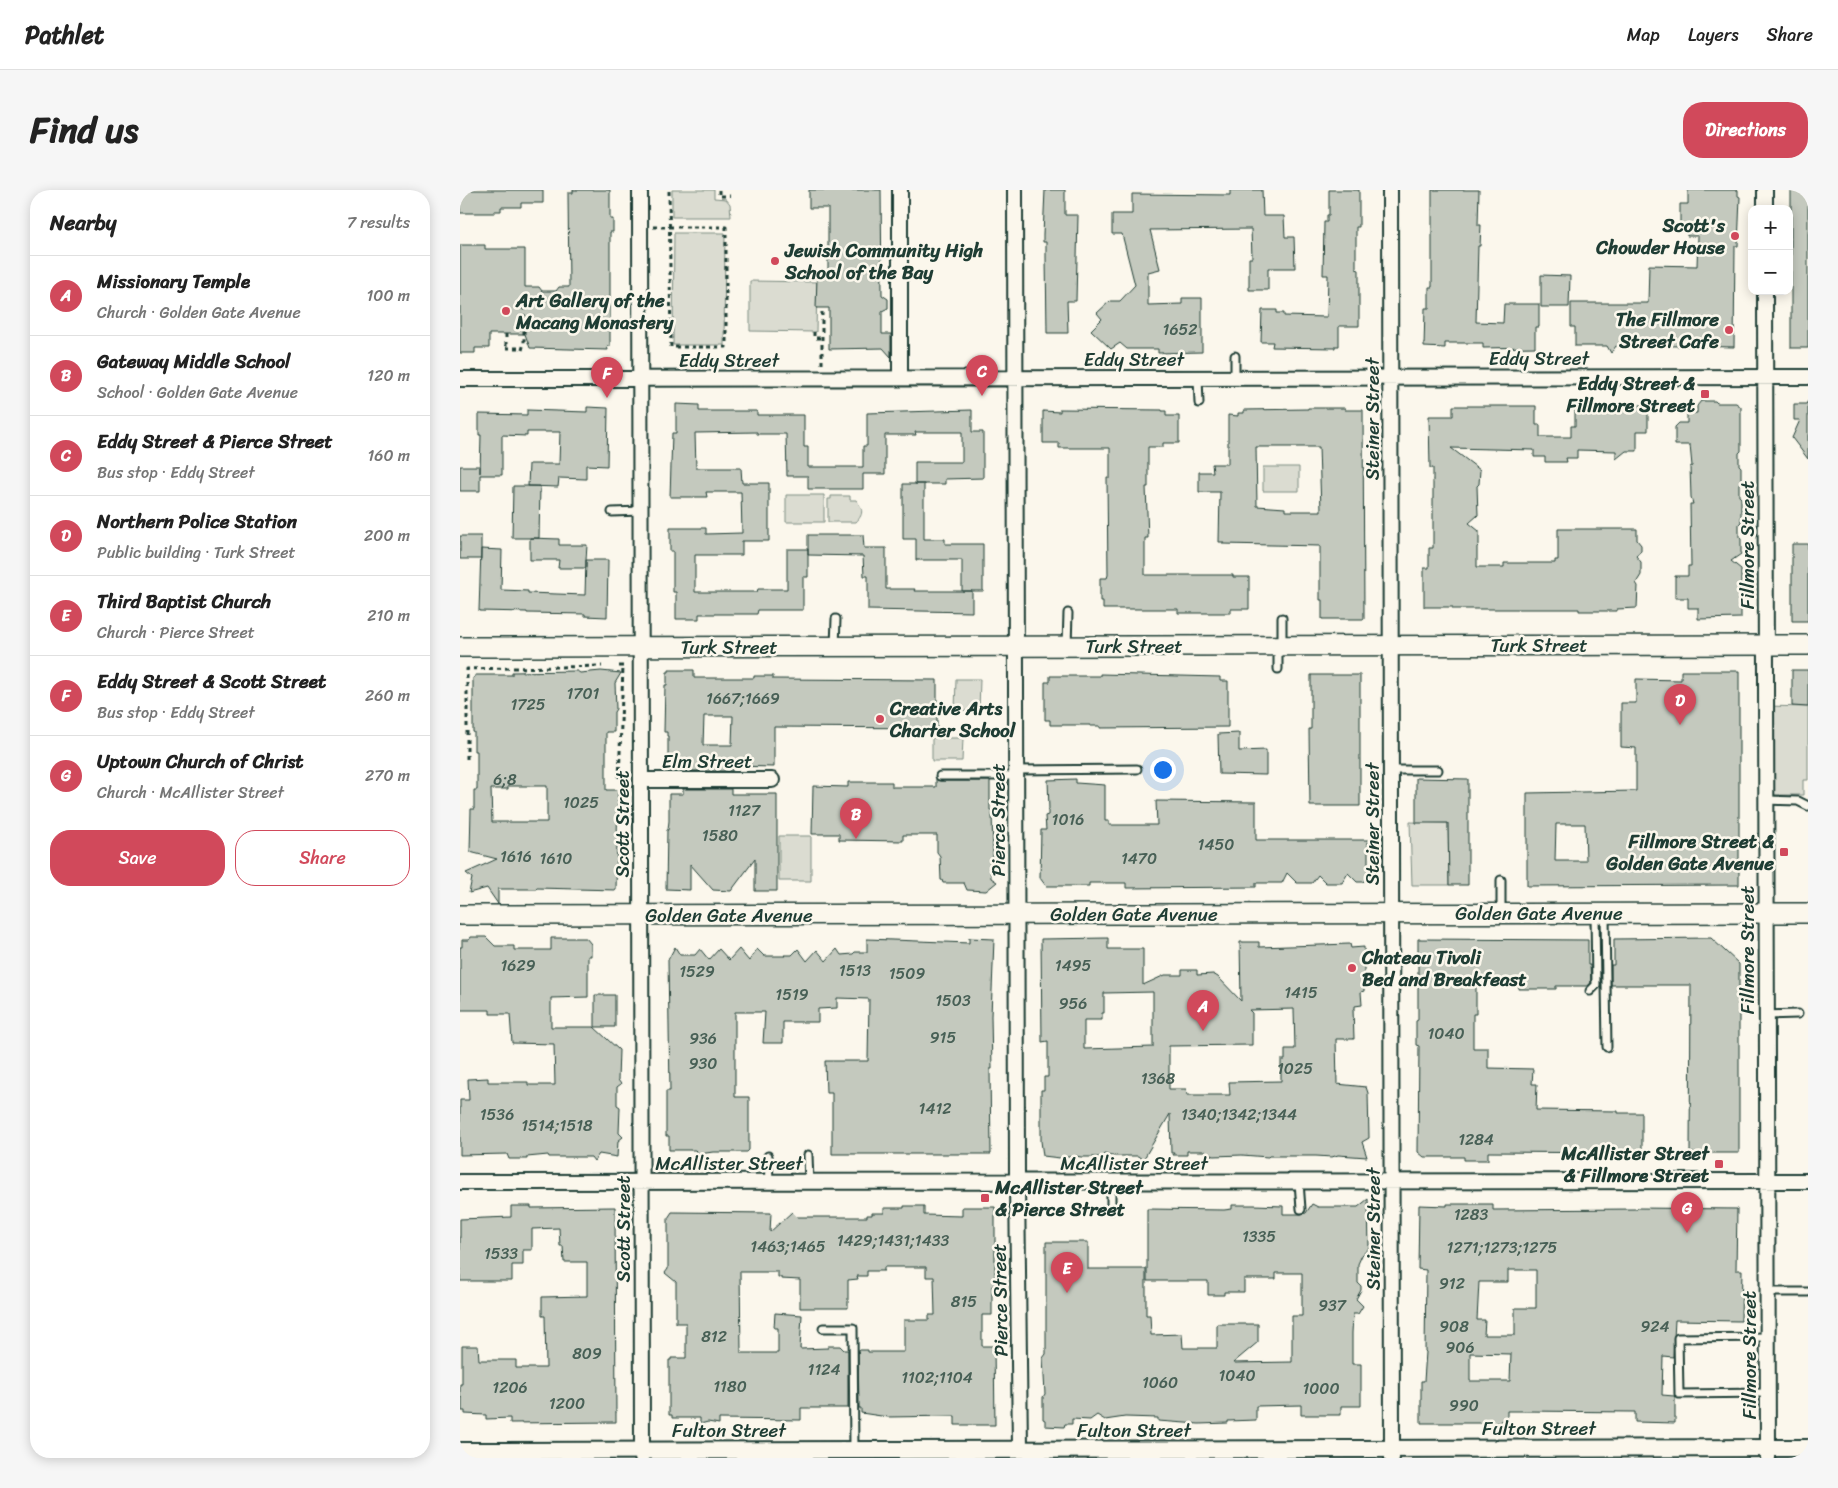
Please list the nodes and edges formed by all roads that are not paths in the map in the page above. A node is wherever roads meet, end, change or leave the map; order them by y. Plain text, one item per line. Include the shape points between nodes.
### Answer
1 (640, 190) edge
2 (900, 190) edge
3 (1016, 190) edge
4 (1390, 190) edge
5 (1765, 190) edge
6 (1765, 205) edge
7 (1766, 295) edge
8 (1235, 356) dead end
9 (1808, 376) edge
10 (1235, 377) junction
11 (1390, 377) junction
12 (1765, 377) junction
13 (640, 378) junction
14 (900, 378) junction
15 (1016, 378) junction
16 (1198, 378) junction
17 (460, 379) edge
18 (1199, 403) dead end
19 (641, 511) junction
20 (612, 512) dead end
21 (1068, 613) dead end
22 (1282, 618) dead end
23 (836, 619) dead end
24 (1766, 645) junction
25 (1808, 645) edge
26 (1016, 646) junction
27 (1067, 646) junction
28 (1280, 646) junction
29 (1391, 646) junction
30 (641, 647) junction
31 (835, 647) junction
32 (460, 648) edge
33 (1278, 669) dead end
34 (1137, 769) dead end
35 (1391, 770) junction
36 (1438, 770) dead end
37 (1016, 773) junction
38 (940, 776) dead end
39 (641, 780) junction
40 (772, 780) dead end
41 (1766, 800) junction
42 (1808, 806) edge
43 (1501, 880) dead end
44 (1600, 913) junction
45 (1766, 913) junction
46 (1808, 913) edge
47 (1017, 914) junction
48 (1391, 914) junction
49 (1502, 914) junction
50 (460, 915) edge
51 (642, 915) junction
52 (1596, 985) junction
53 (1606, 985) junction
54 (1590, 991) dead end
55 (1798, 1014) dead end
56 (1766, 1015) junction
57 (1607, 1047) dead end
58 (808, 1155) dead end
59 (768, 1156) dead end
60 (1392, 1181) junction
61 (1767, 1181) junction
62 (1808, 1181) edge
63 (460, 1182) edge
64 (642, 1182) junction
65 (769, 1182) junction
66 (809, 1182) junction
67 (1017, 1182) junction
68 (1111, 1182) junction
69 (1298, 1182) junction
70 (1301, 1209) dead end
71 (1111, 1210) dead end
72 (1767, 1292) junction
73 (1808, 1292) edge
74 (823, 1328) dead end
75 (1767, 1337) junction
76 (1767, 1393) junction
77 (1808, 1448) edge
78 (1020, 1449) junction
79 (854, 1450) junction
80 (460, 1451) edge
81 (1392, 1453) edge
82 (1768, 1453) edge
83 (642, 1454) edge

1 - 13 street, Scott Street
2 - 14 street
3 - 15 street, Pierce Street
4 - 11 street, Steiner Street
5 - 6 street
7 - 12 street, Fillmore Street
8 - 10 lane
9 - 12 street, Eddy Street
10 - 11 street, Eddy Street
10 - 16 street, Eddy Street
11 - 12 street, Eddy Street
11 - 29 street, Steiner Street
12 - 24 street, Fillmore Street
13 - 14 street, Eddy Street
13 - 17 street, Eddy Street
13 - 19 street, Scott Street
14 - 15 street, Eddy Street
15 - 16 street, Eddy Street
15 - 26 street, Pierce Street
16 - 18 lane
19 - 20 lane
19 - 30 street, Scott Street
21 - 27 lane
22 - 28 lane
23 - 31 lane
24 - 25 main road, Turk Street
24 - 29 main road, Turk Street
24 - 41 street, Fillmore Street
26 - 27 main road, Turk Street
26 - 31 main road, Turk Street
26 - 37 street, Pierce Street
27 - 28 main road, Turk Street
28 - 29 main road, Turk Street
28 - 33 lane
29 - 35 street, Steiner Street
30 - 31 main road, Turk Street
30 - 32 main road, Turk Street
30 - 39 street, Scott Street
34 - 37 lane
35 - 36 lane
35 - 48 street, Steiner Street
37 - 38 lane
37 - 47 street, Pierce Street
39 - 40 street, Elm Street
39 - 51 street, Scott Street
41 - 42 lane via 1798,801
41 - 45 street, Fillmore Street
43 - 49 lane
44 - 45 main road, Golden Gate Avenue
44 - 49 main road, Golden Gate Avenue
44 - 52 lane
44 - 53 lane
45 - 46 main road, Golden Gate Avenue
45 - 56 street, Fillmore Street
47 - 48 main road, Golden Gate Avenue
47 - 51 main road, Golden Gate Avenue
47 - 67 street, Pierce Street
48 - 49 main road, Golden Gate Avenue
48 - 60 street, Steiner Street
50 - 51 main road, Golden Gate Avenue
51 - 64 street, Scott Street
52 - 53 lane
52 - 54 lane
53 - 57 lane
55 - 56 lane
56 - 61 street, Fillmore Street
58 - 66 lane
59 - 65 lane
60 - 61 street, McAllister Street
60 - 69 street, McAllister Street
60 - 81 street, Steiner Street
61 - 62 street, McAllister Street
61 - 72 street, Fillmore Street
63 - 64 street, McAllister Street
64 - 65 street, McAllister Street
64 - 83 street, Scott Street
65 - 66 street, McAllister Street
66 - 67 street, McAllister Street
67 - 68 street, McAllister Street
67 - 78 street, Pierce Street
68 - 69 street, McAllister Street
68 - 71 lane
69 - 70 lane
72 - 73 lane
72 - 75 street, Fillmore Street
74 - 79 lane via 853,1328
75 - 76 street, Fillmore Street
75 - 76 lane via 1678,1338 1679,1394
76 - 82 street, Fillmore Street
77 - 82 street, Fulton Street
78 - 79 street, Fulton Street
78 - 81 street, Fulton Street
79 - 83 street, Fulton Street
80 - 83 street, Fulton Street
81 - 82 street, Fulton Street

